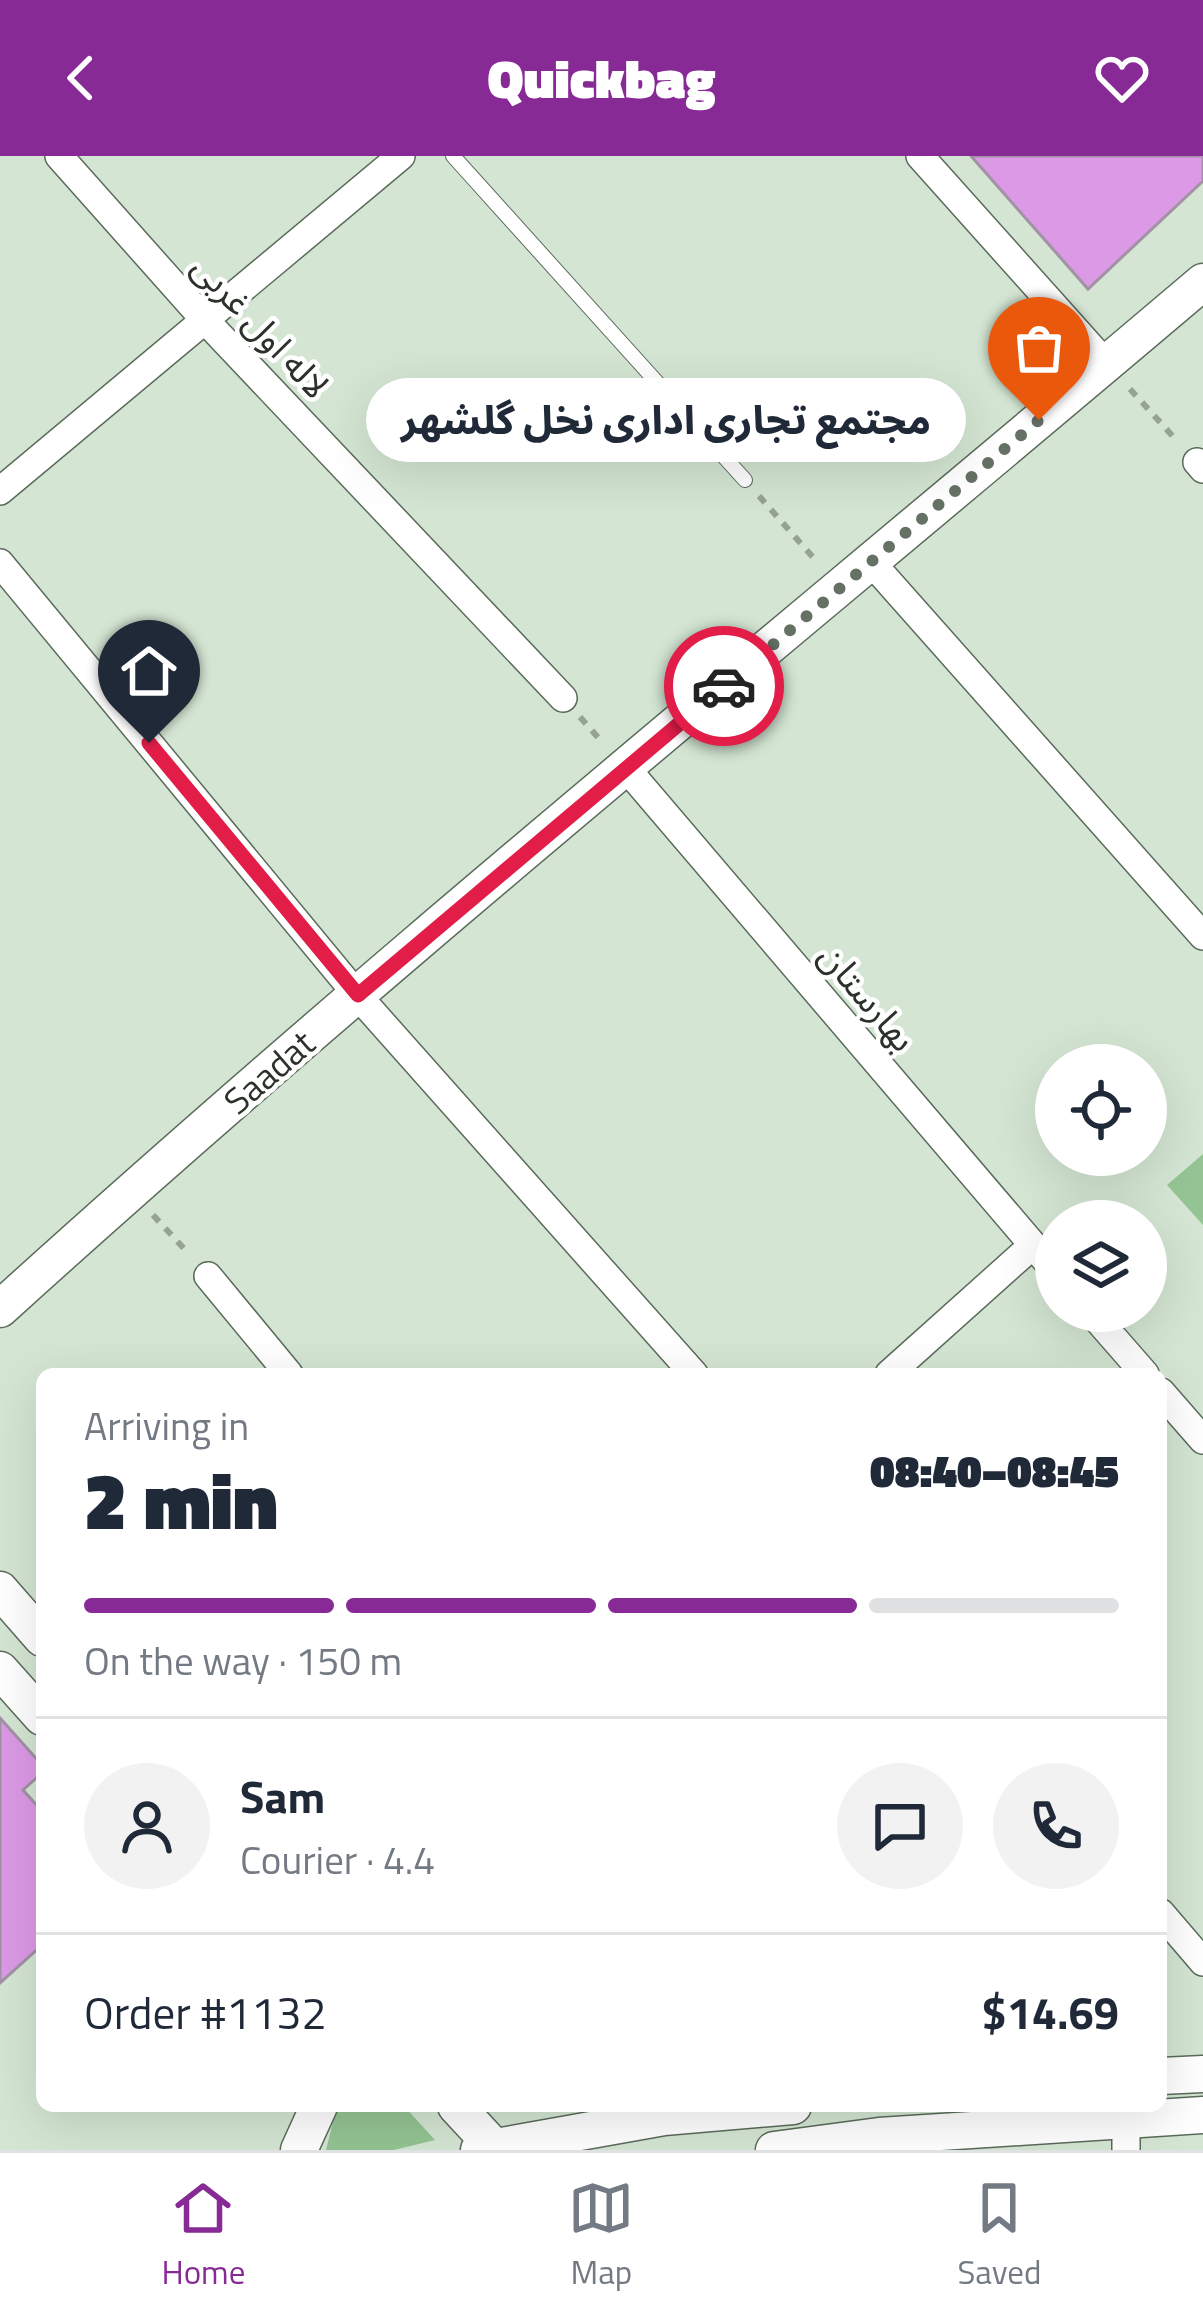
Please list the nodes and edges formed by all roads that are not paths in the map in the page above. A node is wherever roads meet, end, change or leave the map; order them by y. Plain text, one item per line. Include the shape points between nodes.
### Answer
1 (59, 156) edge
2 (401, 156) edge
3 (453, 156) edge
4 (920, 156) edge
5 (1203, 282) edge
6 (204, 319) junction
7 (1106, 364) junction
8 (745, 481) road end
9 (0, 491) edge
10 (871, 562) junction
11 (0, 563) edge
12 (563, 698) road end
13 (626, 768) junction
14 (1203, 936) edge
15 (358, 995) junction
16 (1033, 1245) junction
17 (1035, 1247) edge
18 (208, 1276) road end
19 (0, 1309) edge
20 (1108, 1332) edge
21 (284, 1368) edge
22 (689, 1368) edge
23 (896, 1368) edge
24 (1140, 1368) edge
25 (1167, 1399) edge
26 (1203, 1440) edge
27 (0, 1590) edge
28 (36, 1632) edge
29 (0, 1670) edge
30 (36, 1711) edge
31 (1167, 1920) edge
32 (1203, 1962) edge
33 (1203, 2074) edge
34 (1167, 2076) edge
35 (316, 2112) edge
36 (460, 2112) edge
37 (723, 2112) edge
38 (1203, 2115) edge
39 (1126, 2135) edge
40 (930, 2141) edge
41 (486, 2148) edge
42 (299, 2150) edge
43 (773, 2150) edge

1 - 6 street, لاله اول غربی
2 - 6 street
3 - 8 lane
4 - 7 street
5 - 7 street, Saadat
6 - 9 street
6 - 12 street, لاله اول غربی
7 - 10 street, Saadat
10 - 13 street, Saadat
10 - 14 street
11 - 15 street
13 - 15 street, Saadat
13 - 16 street, بهارستان
15 - 19 street, Saadat
15 - 22 street
16 - 17 street, بهارستان
16 - 23 street
18 - 21 street
20 - 24 street
25 - 26 street
27 - 28 street
29 - 30 street
31 - 32 street
33 - 34 street
35 - 42 street
36 - 41 street
37 - 41 street
38 - 39 street
39 - 40 street
40 - 43 street

